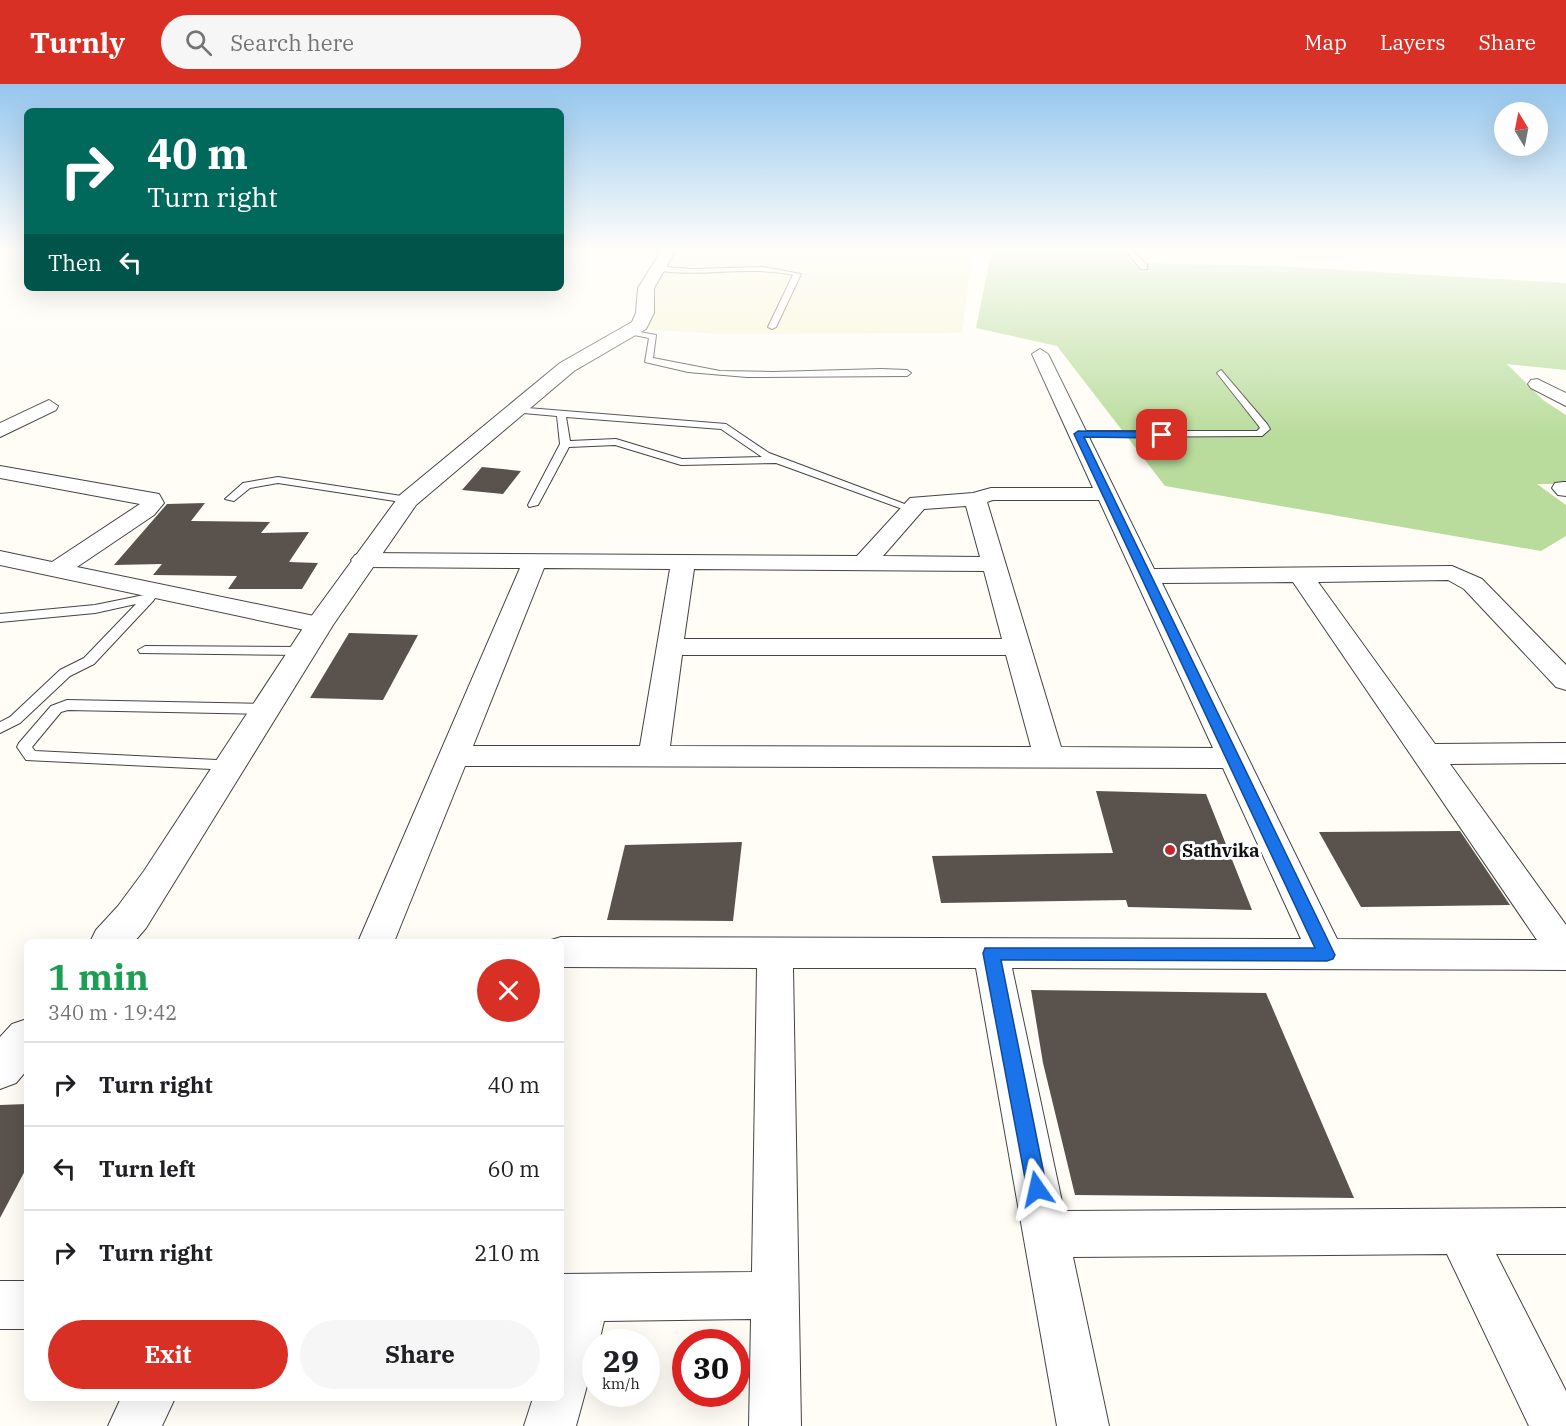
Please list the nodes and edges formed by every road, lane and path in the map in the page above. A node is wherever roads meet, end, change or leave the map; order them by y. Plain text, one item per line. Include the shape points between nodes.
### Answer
1 (644, 311) edge
2 (780, 311) edge
3 (772, 327) dead end
4 (632, 332) junction
5 (1040, 354) dead end
6 (907, 373) dead end
7 (1221, 374) dead end
8 (1538, 384) dead end
9 (1566, 400) edge
10 (49, 406) dead end
11 (515, 410) junction
12 (561, 414) junction
13 (0, 431) edge
14 (1078, 434) junction
15 (565, 444) junction
16 (780, 460) junction
17 (0, 472) edge
18 (1106, 494) junction
19 (230, 499) dead end
20 (408, 500) junction
21 (975, 500) junction
22 (533, 505) dead end
23 (912, 509) junction
24 (0, 558) edge
25 (363, 560) junction
26 (535, 562) junction
27 (683, 562) junction
28 (863, 564) junction
29 (992, 564) junction
30 (56, 570) junction
31 (1300, 574) junction
32 (1146, 576) junction
33 (159, 596) junction
34 (0, 618) edge
35 (319, 625) junction
36 (670, 647) junction
37 (1016, 647) junction
38 (146, 650) dead end
39 (303, 651) junction
40 (1566, 681) edge
41 (267, 709) junction
42 (0, 728) edge
43 (1566, 753) edge
44 (1426, 754) junction
45 (453, 756) junction
46 (653, 757) junction
47 (1049, 758) junction
48 (1233, 758) junction
49 (232, 765) junction
50 (113, 939) edge
51 (377, 939) edge
52 (564, 952) edge
53 (775, 953) junction
54 (991, 953) junction
55 (1566, 954) edge
56 (1327, 955) junction
57 (24, 1041) edge
58 (0, 1069) edge
59 (1566, 1231) edge
60 (1460, 1232) junction
61 (1046, 1234) junction
62 (775, 1295) junction
63 (574, 1298) edge
64 (0, 1305) edge
65 (24, 1305) edge
66 (564, 1366) edge
67 (148, 1401) edge
68 (557, 1401) edge
69 (134, 1426) edge
70 (550, 1426) edge
71 (775, 1426) edge
72 (1083, 1426) edge
73 (1556, 1426) edge

1 - 4 street via 643,319
2 - 3 lane
4 - 6 lane via 653,337 648,360 695,371
4 - 11 street via 577,359
5 - 14 street
7 - 14 lane via 1262,424 1265,429 1259,434
8 - 9 street
10 - 13 street
11 - 12 lane
11 - 20 street
12 - 15 lane
12 - 16 lane via 723,426
14 - 18 street
15 - 16 lane via 616,442 681,462
15 - 22 lane
16 - 23 lane
17 - 30 street via 151,499 153,503 146,510
18 - 21 street via 991,494
18 - 32 street
19 - 20 lane via 247,485 279,480
20 - 25 street
21 - 23 street via 918,503
21 - 29 street
23 - 28 street
24 - 30 street
25 - 26 street
25 - 35 street
26 - 27 street
26 - 45 street
27 - 28 street
27 - 36 street
28 - 29 street
29 - 37 street
30 - 33 street
31 - 32 street
31 - 40 street via 1440,572 1465,578
31 - 44 street
32 - 48 street
33 - 34 lane via 95,609
33 - 35 street
33 - 42 lane via 89,661 65,672 15,720
35 - 39 street
36 - 37 street
36 - 46 street
37 - 47 street
38 - 39 lane
39 - 41 street
41 - 49 street
41 - 49 lane via 67,705 56,709 24,747 31,756
43 - 44 street
44 - 55 street
45 - 46 street
45 - 51 street
46 - 47 street
47 - 48 street
48 - 56 street
49 - 50 street via 132,916
52 - 53 street
53 - 54 street
53 - 62 street
54 - 56 street
54 - 61 street
55 - 56 street
57 - 58 street
59 - 60 street
60 - 61 street
60 - 73 street
61 - 72 street
62 - 63 street
62 - 71 street
63 - 66 street
64 - 65 street
67 - 69 street
68 - 70 street

